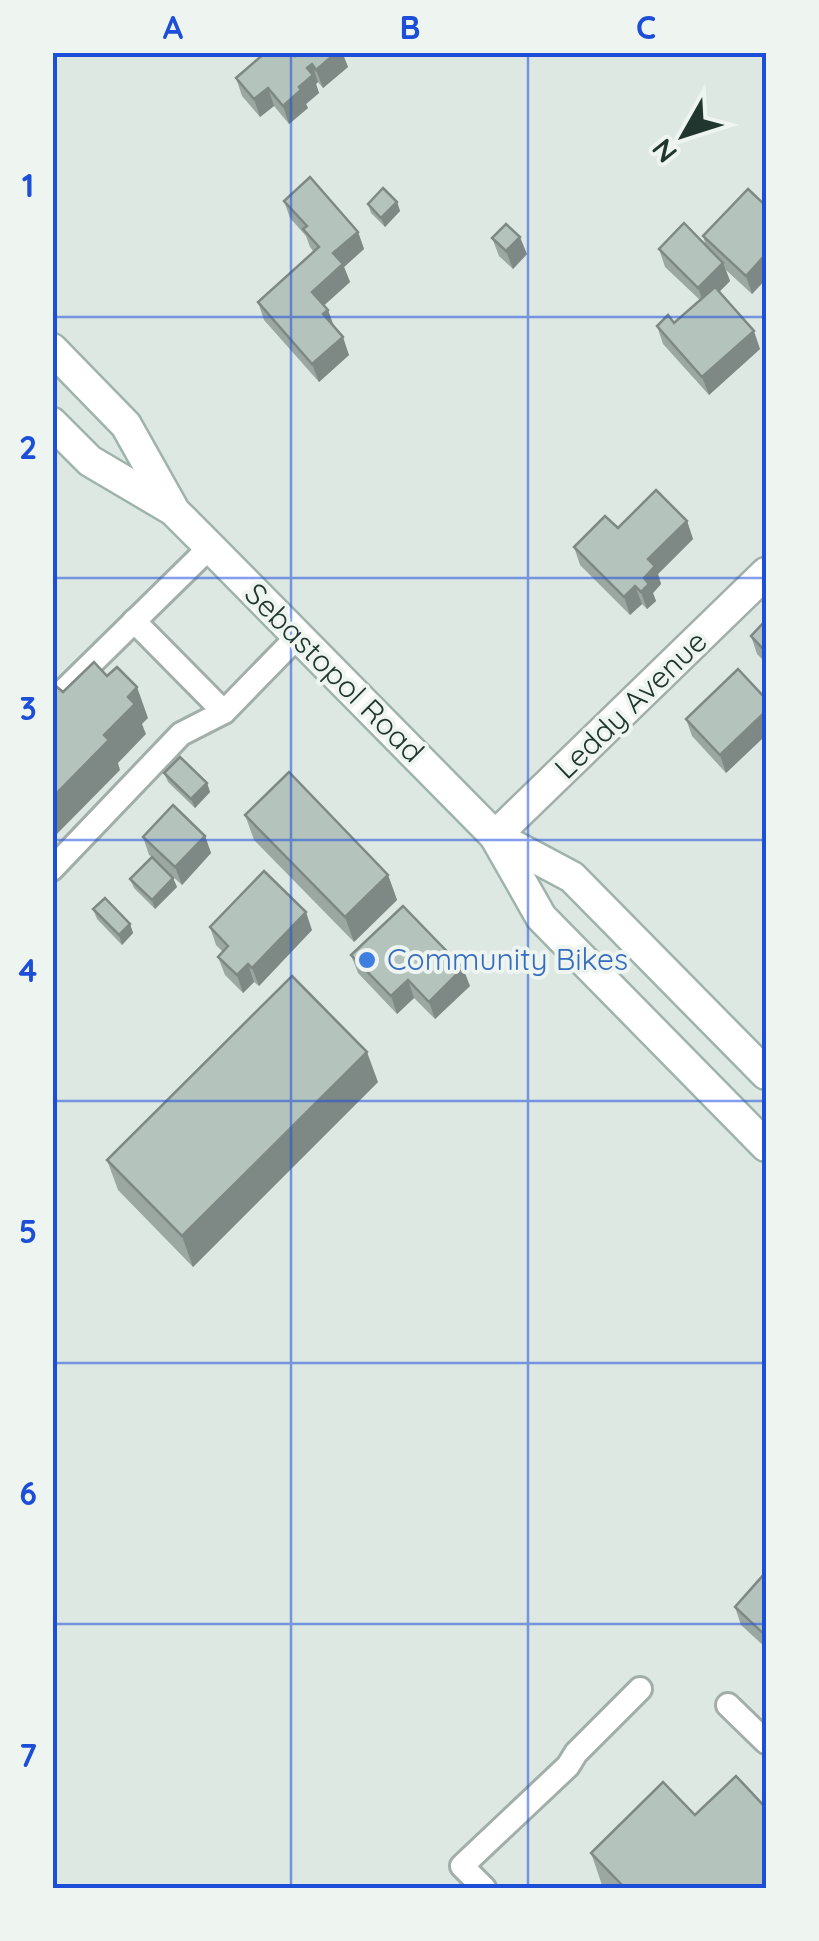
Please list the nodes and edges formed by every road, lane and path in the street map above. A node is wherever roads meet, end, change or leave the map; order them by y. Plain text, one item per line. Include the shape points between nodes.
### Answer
1 (52, 349) edge
2 (52, 423) edge
3 (173, 510) junction
4 (210, 546) junction
5 (766, 573) edge
6 (134, 621) junction
7 (298, 636) junction
8 (52, 702) edge
9 (224, 712) junction
10 (495, 836) junction
11 (52, 869) edge
12 (766, 1074) edge
13 (766, 1146) edge
14 (640, 1688) dead end
15 (728, 1705) dead end
16 (766, 1742) edge
17 (484, 1888) edge

1 - 3 main road, Sebastopol Road via 126,425
2 - 3 main road, Sebastopol Road via 90,461
3 - 4 main road, Sebastopol Road
4 - 6 lane
4 - 7 main road, Sebastopol Road
5 - 10 main road, Leddy Avenue
6 - 8 lane
6 - 9 lane
7 - 9 lane
7 - 10 main road, Sebastopol Road
9 - 11 lane via 181,734
10 - 12 main road, Sebastopol Road via 572,877
10 - 13 main road, Sebastopol Road via 541,917
14 - 17 lane via 462,1866
15 - 16 lane

